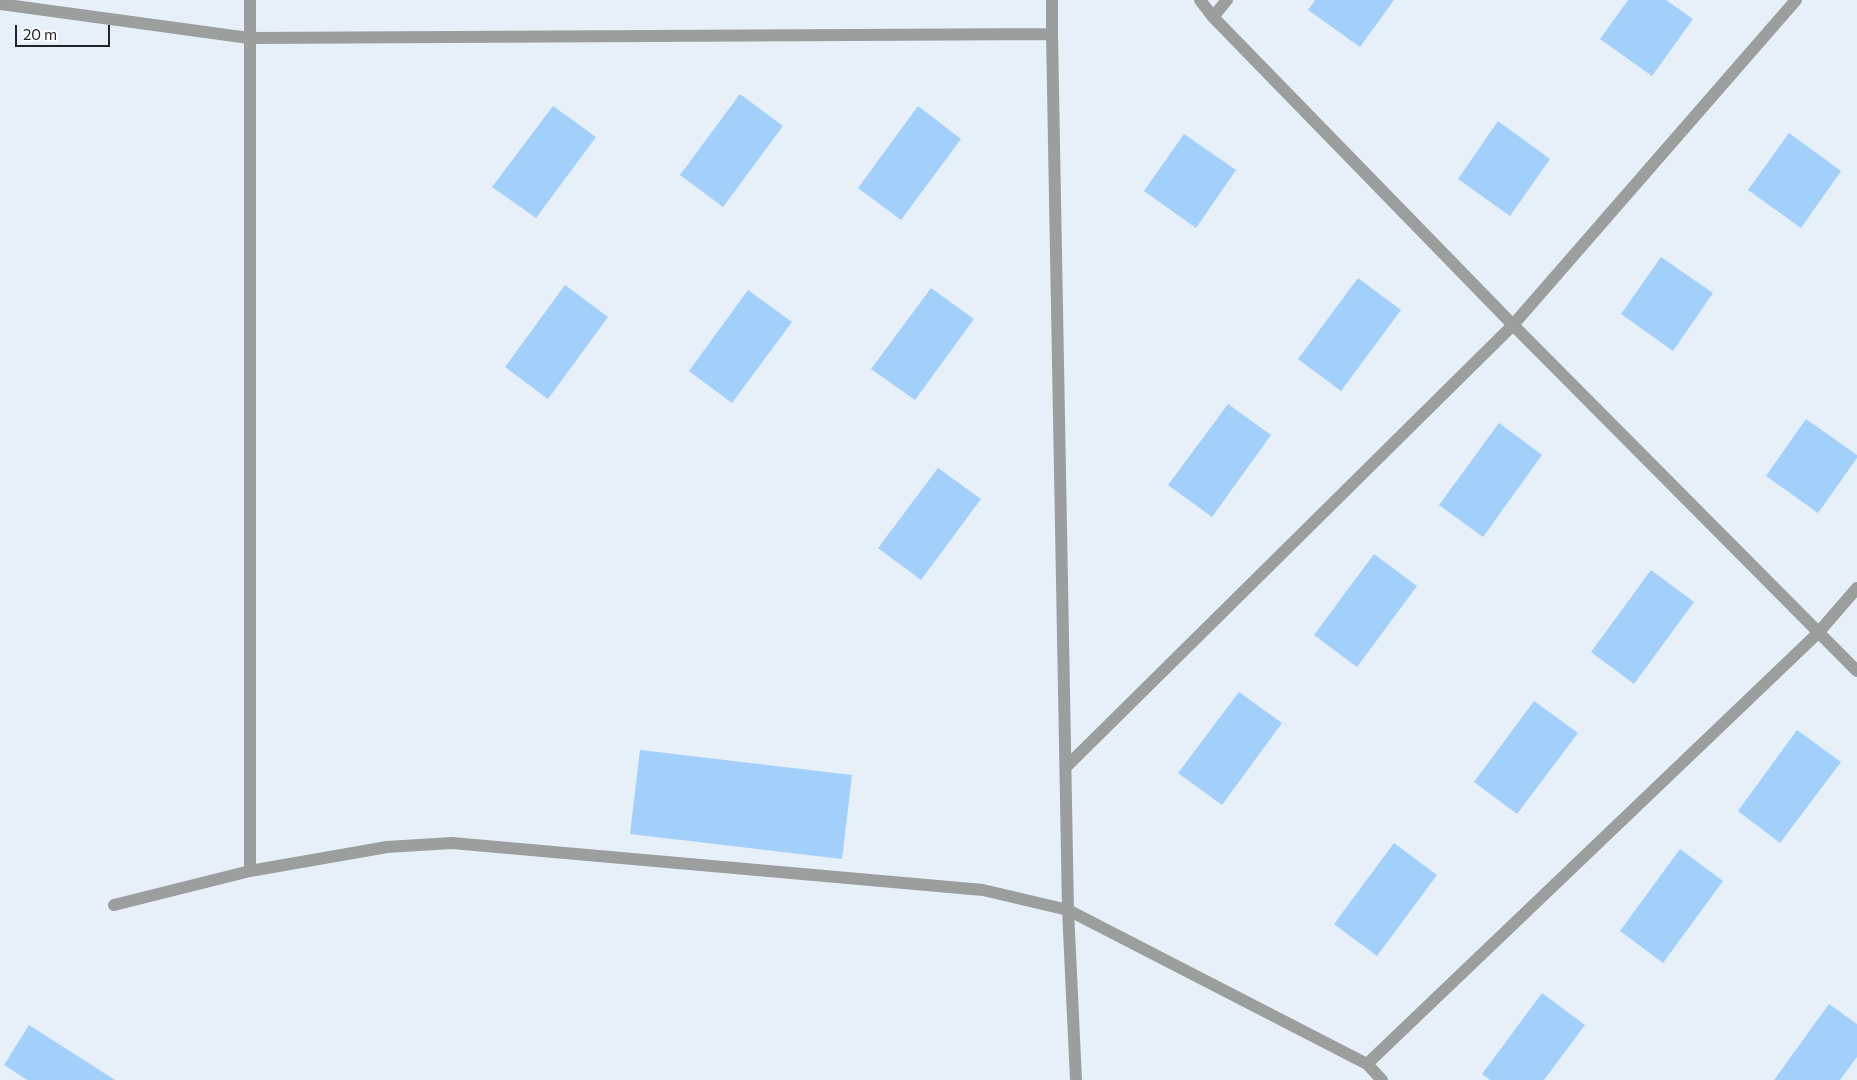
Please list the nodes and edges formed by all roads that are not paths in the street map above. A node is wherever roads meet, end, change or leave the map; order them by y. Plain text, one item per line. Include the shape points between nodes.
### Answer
1 (250, 0) edge
2 (1052, 0) edge
3 (1200, 0) edge
4 (1227, 0) edge
5 (1796, 0) edge
6 (0, 4) edge
7 (1213, 17) junction
8 (1052, 34) junction
9 (249, 38) junction
10 (1513, 325) junction
11 (1857, 588) edge
12 (1818, 633) junction
13 (1857, 671) edge
14 (1066, 767) junction
15 (250, 871) junction
16 (114, 904) dead end
17 (1068, 910) junction
18 (1367, 1064) junction
19 (1076, 1080) edge
20 (1382, 1080) edge

1 - 9 street
2 - 8 street
3 - 7 street
4 - 7 street
5 - 10 street
6 - 9 street
7 - 10 street
8 - 9 street
8 - 14 street
9 - 15 street
10 - 12 street
10 - 14 street
11 - 12 street
12 - 13 street
12 - 18 street
14 - 17 street
15 - 16 street
15 - 17 street via 387,847 452,843 983,890
17 - 18 street
17 - 19 street
18 - 20 street

